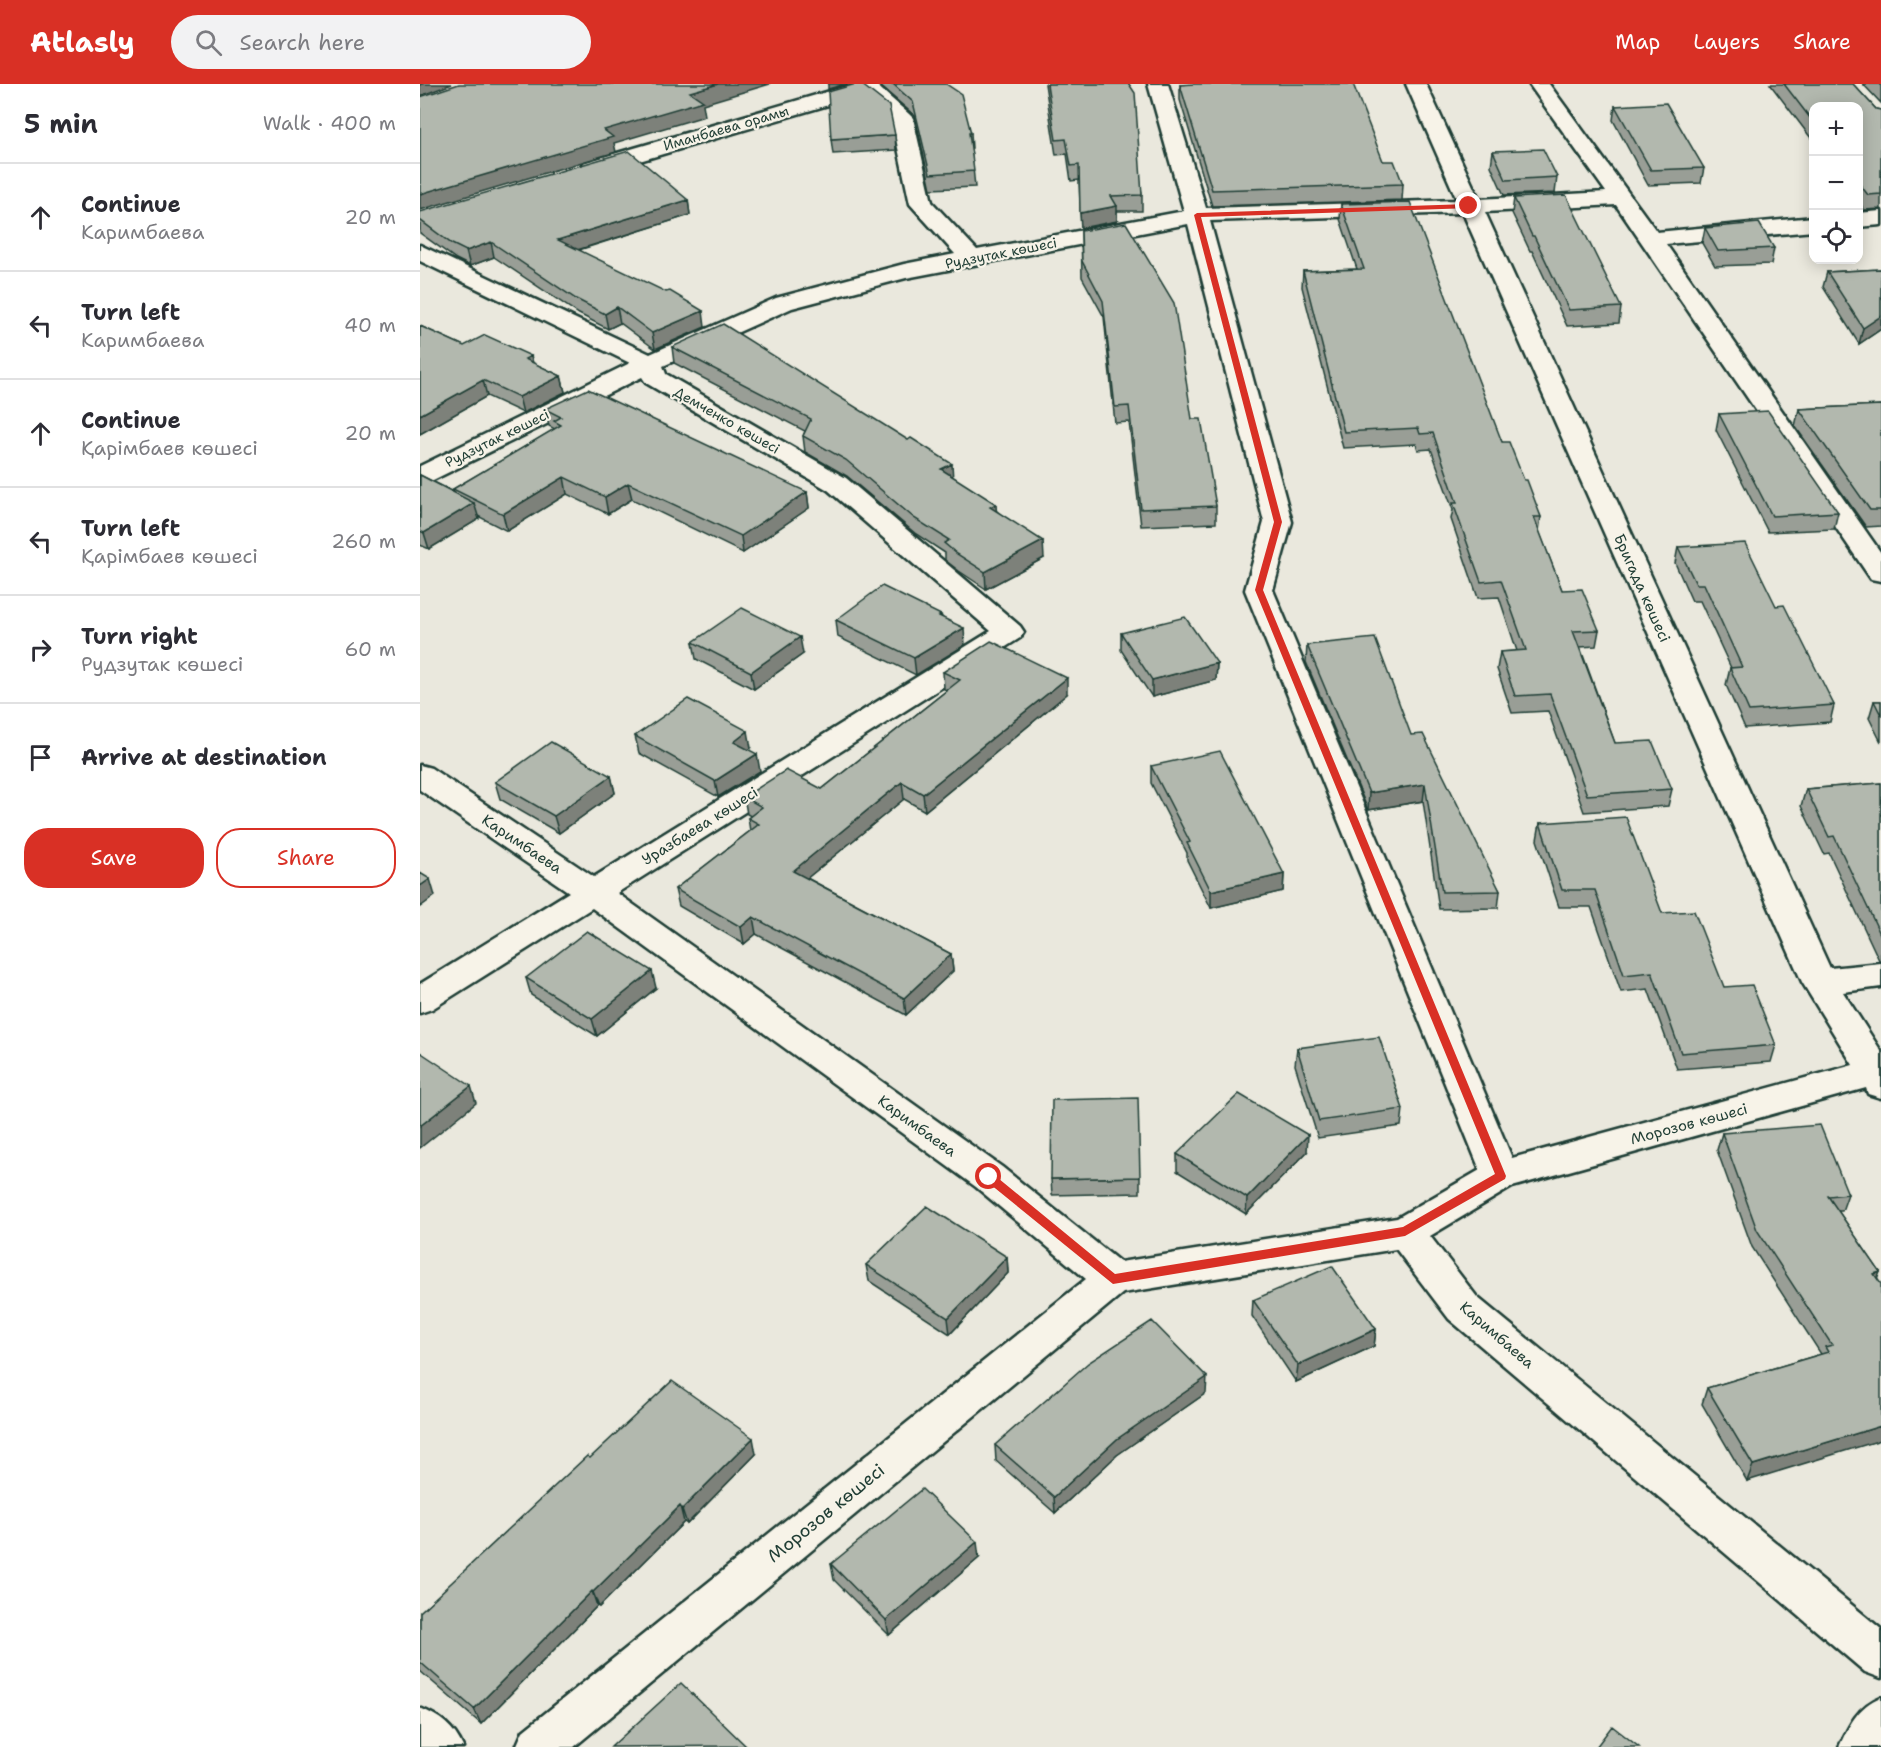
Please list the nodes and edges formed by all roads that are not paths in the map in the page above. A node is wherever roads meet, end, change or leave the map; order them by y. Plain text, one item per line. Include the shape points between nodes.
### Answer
1 (1158, 84) edge
2 (1416, 84) edge
3 (1539, 84) edge
4 (569, 175) edge
5 (1622, 198) junction
6 (1469, 206) junction
7 (1197, 215) junction
8 (1881, 218) edge
9 (1863, 220) edge
10 (1809, 224) edge
11 (1650, 239) junction
12 (420, 252) edge
13 (972, 259) junction
14 (650, 363) junction
15 (420, 476) edge
16 (1881, 573) edge
17 (1010, 632) joint
18 (420, 775) edge
19 (593, 892) junction
20 (1881, 975) edge
21 (1820, 982) junction
22 (420, 1000) edge
23 (1879, 1078) edge
24 (1501, 1176) junction
25 (1405, 1232) junction
26 (1113, 1279) junction
27 (1881, 1657) edge
28 (1881, 1719) edge
29 (420, 1730) edge
30 (440, 1747) edge
31 (539, 1747) edge
32 (1862, 1747) edge

1 - 7 street
2 - 6 street, Бригада көшесі
3 - 5 street
4 - 13 street, Иманбаева орамы via 866,87 902,118 921,204
5 - 6 street, Рудзутак көшесі
5 - 11 street
6 - 7 street, Рудзутак көшесі
6 - 21 street, Бригада көшесі
7 - 13 street, Рудзутак көшесі
7 - 24 street via 1278,522 1259,590
8 - 9 street
10 - 11 street
11 - 16 street
12 - 14 street, Демченко көшесі
13 - 14 street, Рудзутак көшесі via 904,271 784,303
14 - 15 street, Рудзутак көшесі
14 - 17 street, Демченко көшесі via 655,378 837,484
17 - 19 street, Уразбаева көшесі
18 - 19 street, Каримбаева
19 - 22 street, Уразбаева көшесі
19 - 26 street, Каримбаева via 989,1177
20 - 21 street
21 - 23 street, Бригада көшесі
23 - 24 street, Морозов көшесі
24 - 25 street, Морозов көшесі
25 - 26 street
25 - 27 street, Каримбаева via 1463,1308
26 - 31 street, Морозов көшесі
28 - 32 street
29 - 30 street

